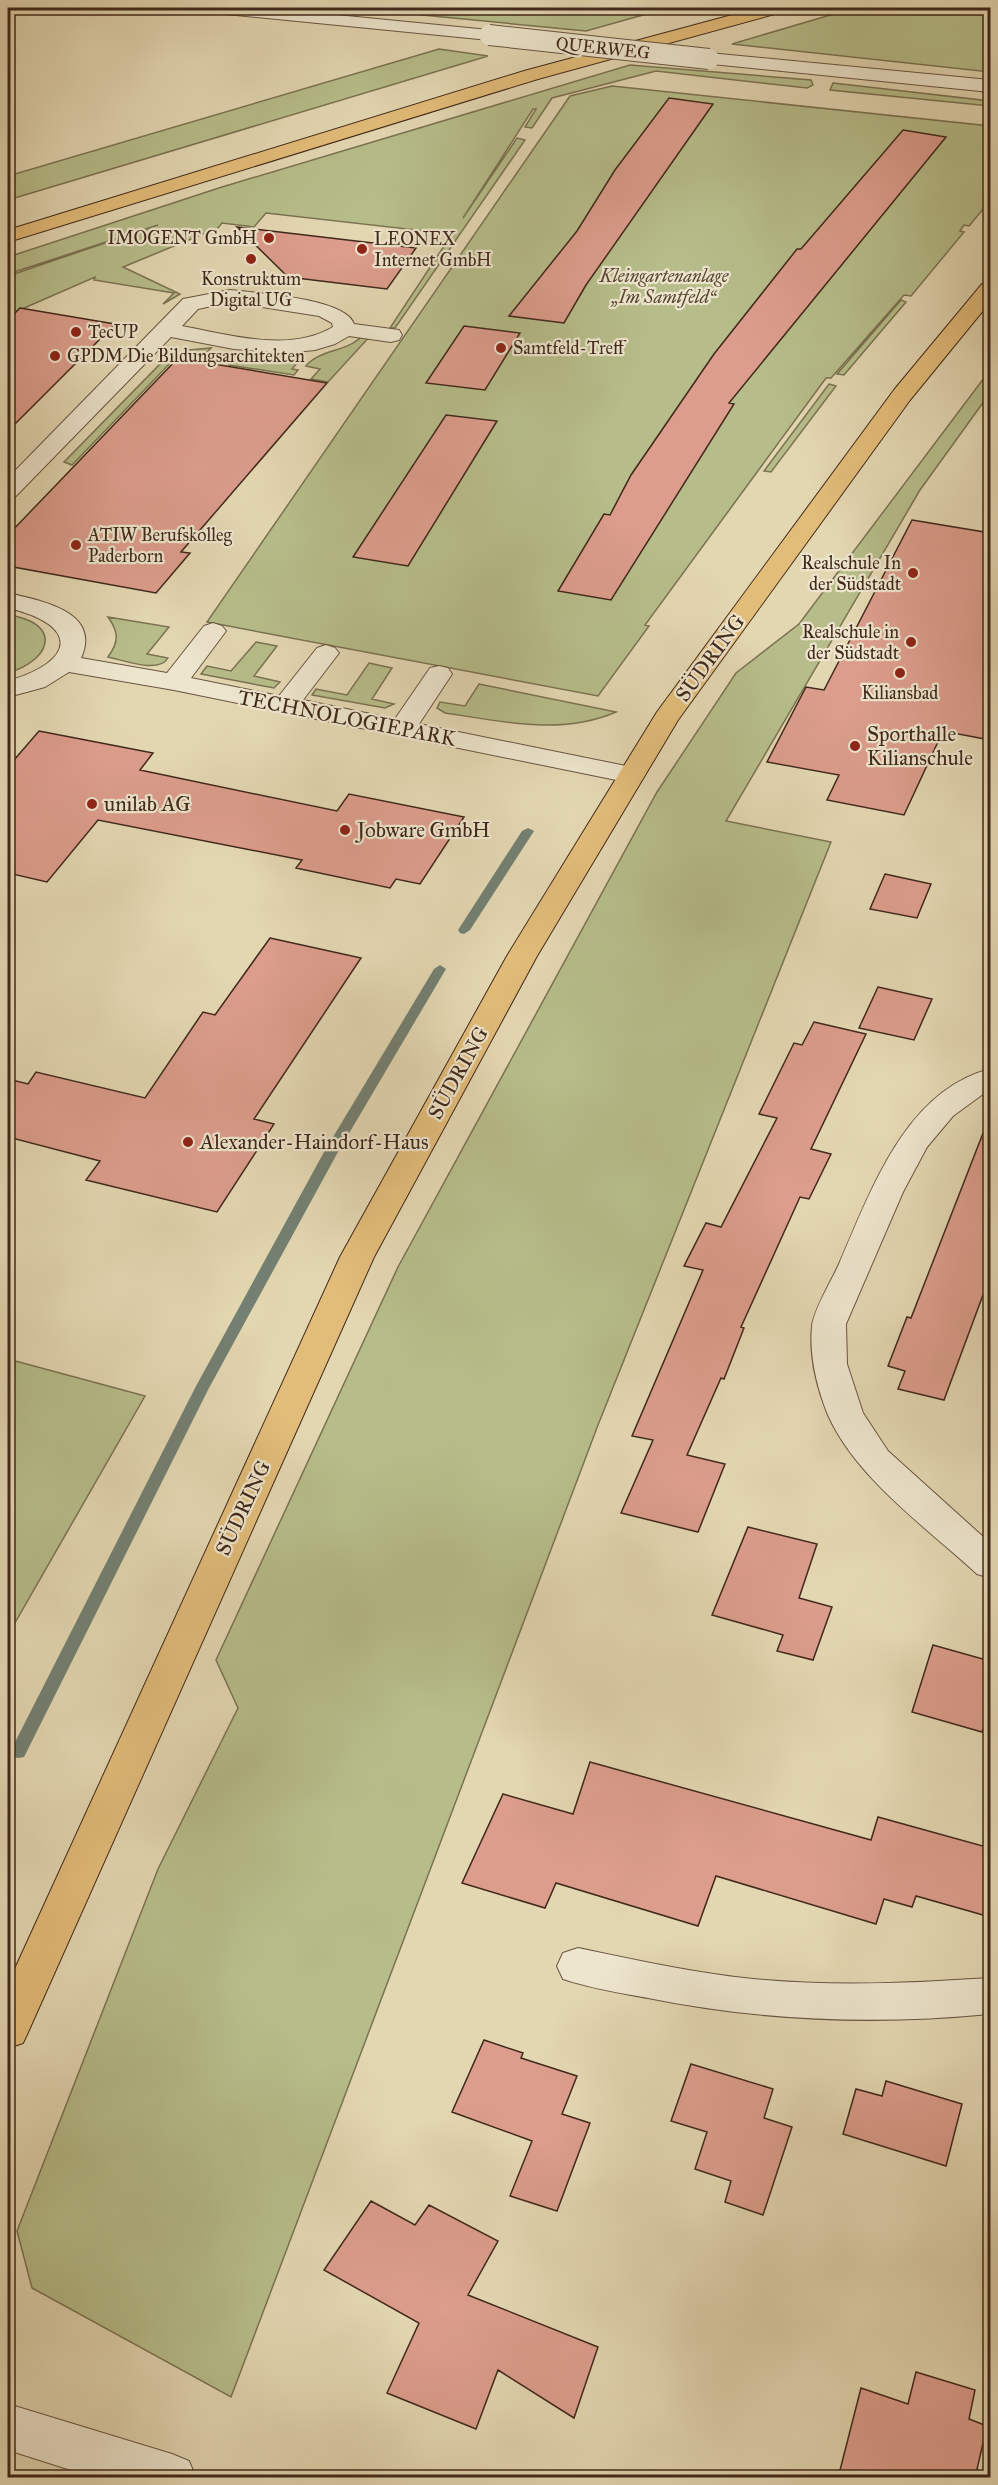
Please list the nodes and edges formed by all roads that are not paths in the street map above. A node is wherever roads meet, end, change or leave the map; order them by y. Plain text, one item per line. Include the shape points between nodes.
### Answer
1 (216, 8) edge
2 (714, 8) edge
3 (776, 8) edge
4 (990, 86) edge
5 (303, 126) dead end
6 (8, 236) edge
7 (990, 289) edge
8 (345, 329) junction
9 (167, 330) junction
10 (391, 335) dead end
11 (8, 491) edge
12 (8, 600) edge
13 (213, 631) dead end
14 (326, 653) dead end
15 (64, 663) junction
16 (439, 674) dead end
17 (174, 682) junction
18 (8, 688) edge
19 (285, 706) junction
20 (402, 729) junction
21 (631, 775) junction
22 (990, 1079) edge
23 (990, 1564) edge
24 (578, 1966) dead end
25 (990, 1996) edge
26 (8, 2030) edge
27 (8, 2427) edge
28 (172, 2478) edge

1 - 4 street, QUERWEG, bridge
2 - 5 main road
3 - 6 main road via 531,75
7 - 21 main road, SÜDRING via 889,413 673,709
8 - 9 street via 322,343 281,348
8 - 9 street via 342,319 324,310 230,296 191,304
8 - 10 street
9 - 11 street
12 - 15 street via 47,609 71,627 75,639
13 - 17 street
14 - 19 street
15 - 17 street, TECHNOLOGIEPARK
15 - 18 street via 32,682
16 - 20 street
17 - 19 street, TECHNOLOGIEPARK
19 - 20 street, TECHNOLOGIEPARK
20 - 21 street, TECHNOLOGIEPARK
21 - 26 main road, SÜDRING via 522,956 357,1257
22 - 23 street via 942,1109 914,1142 887,1192 828,1324 830,1364 846,1415 875,1460
24 - 25 street via 754,1997 890,2002
27 - 28 street

